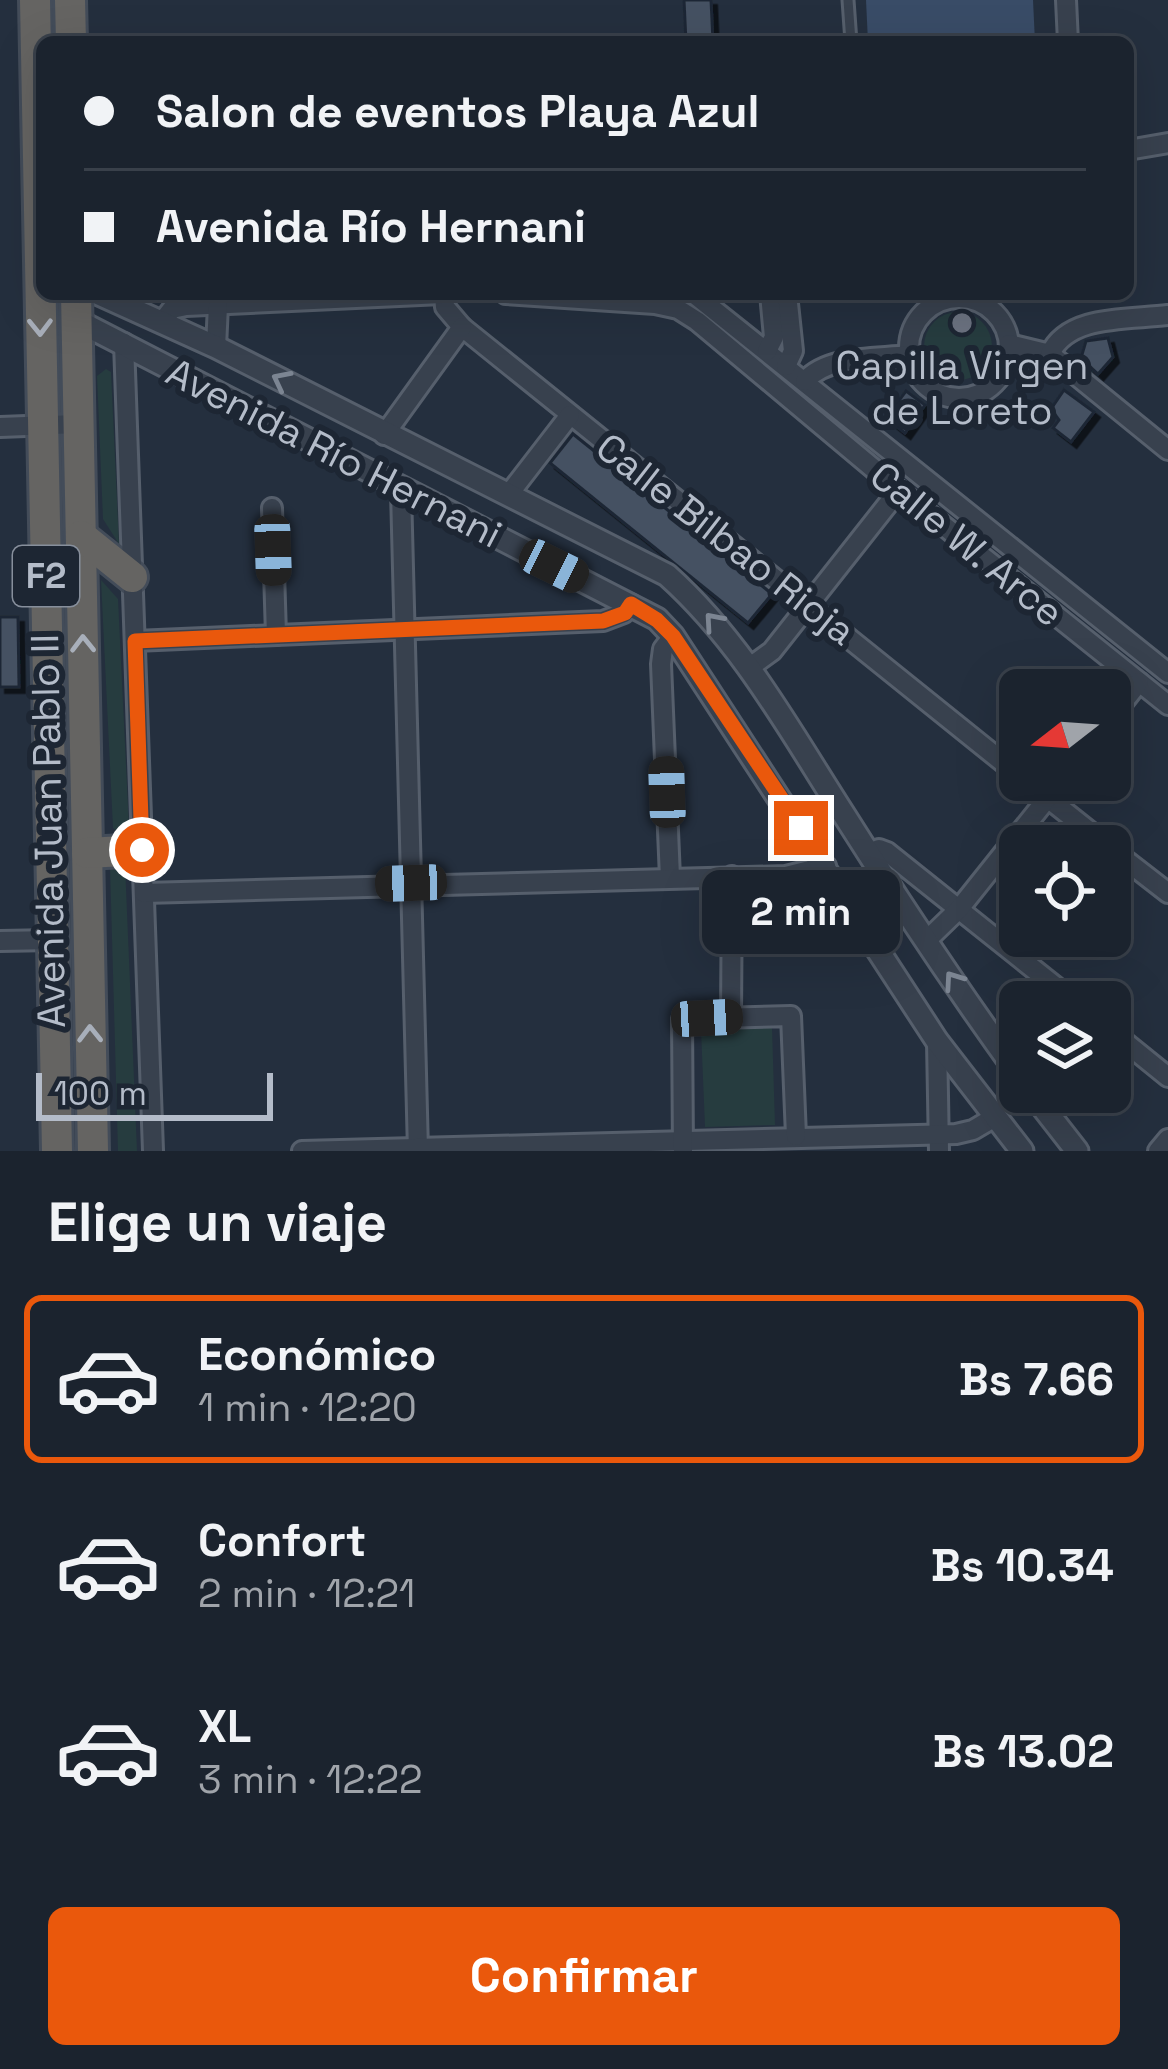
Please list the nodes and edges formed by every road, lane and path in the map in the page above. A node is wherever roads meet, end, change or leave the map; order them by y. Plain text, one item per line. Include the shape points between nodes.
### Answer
1 (35, 0) edge
2 (70, 0) edge
3 (848, 0) edge
4 (1066, 0) edge
5 (71, 36) edge
6 (851, 36) edge
7 (1069, 36) edge
8 (36, 53) edge
9 (1168, 143) edge
10 (1134, 149) edge
11 (41, 300) edge
12 (112, 300) edge
13 (308, 300) edge
14 (444, 300) edge
15 (595, 300) edge
16 (681, 300) edge
17 (688, 300) edge
18 (689, 300) edge
19 (771, 300) edge
20 (788, 300) edge
21 (945, 300) edge
22 (973, 300) edge
23 (218, 304) junction
24 (76, 307) edge
25 (1168, 315) edge
26 (162, 322) junction
27 (462, 327) junction
28 (124, 343) junction
29 (1009, 344) junction
30 (217, 347) junction
31 (767, 351) junction
32 (1050, 354) junction
33 (909, 355) junction
34 (786, 366) junction
35 (805, 381) junction
36 (570, 415) junction
37 (78, 424) junction
38 (43, 426) junction
39 (0, 427) edge
40 (384, 435) junction
41 (1168, 450) edge
42 (401, 490) junction
43 (899, 490) junction
44 (509, 494) junction
45 (272, 508) dead end
46 (81, 536) junction
47 (132, 577) junction
48 (809, 603) junction
49 (631, 604) junction
50 (404, 629) junction
51 (276, 635) junction
52 (673, 636) junction
53 (135, 641) junction
54 (750, 667) junction
55 (1168, 673) edge
56 (1139, 682) junction
57 (1131, 692) edge
58 (1168, 705) edge
59 (999, 758) edge
60 (1045, 801) edge
61 (1051, 801) edge
62 (1081, 825) edge
63 (142, 850) junction
64 (87, 853) junction
65 (868, 854) junction
66 (1131, 864) edge
67 (826, 866) junction
68 (732, 876) junction
69 (670, 878) junction
70 (411, 883) junction
71 (144, 893) junction
72 (1168, 893) edge
73 (959, 909) junction
74 (53, 940) junction
75 (0, 941) edge
76 (926, 941) junction
77 (1049, 981) edge
78 (731, 1017) junction
79 (937, 1041) junction
80 (999, 1046) edge
81 (1131, 1047) edge
82 (1168, 1077) edge
83 (1047, 1113) edge
84 (995, 1117) junction
85 (796, 1136) junction
86 (1168, 1139) edge
87 (939, 1143) edge
88 (771, 1144) edge
89 (683, 1146) edge
90 (418, 1149) edge
91 (57, 1151) edge
92 (92, 1151) edge
93 (153, 1151) edge
94 (302, 1151) edge
95 (1022, 1151) edge
96 (1077, 1151) edge
97 (1158, 1151) edge

1 -> 8 highway, Avenida Juan Pablo II / F2
2 - 5 highway
3 - 6 lane
4 - 7 street
9 - 10 street
11 -> 38 highway, Avenida Juan Pablo II / F2
12 - 26 street, Avenida Río Hernani
13 - 23 street
14 - 27 street, Calle Bilbao Rioja
15 - 16 street, Calle W. Arce
17 - 43 street, Calle W. Arce via 698,321
18 - 31 street, Calle W. Arce
19 - 31 street via 774,337
20 - 34 street via 793,351
21 - 33 street via 916,321
22 - 29 street via 991,309
23 - 26 street via 172,309
23 - 30 street
24 - 28 street, Avenida Río Hernani
24 - 37 highway, Avenida Juan Pablo II / F2
25 - 32 street via 1076,327
26 - 30 street, Avenida Río Hernani
27 - 36 street, Calle Bilbao Rioja
27 - 40 street
28 - 42 street, Avenida Río Hernani
28 - 47 street
29 - 32 street
29 - 33 street via 1001,376 964,398 924,384
40 -> 30 street, Avenida Río Hernani
31 - 34 street, Calle W. Arce
32 - 41 street
33 - 35 street via 832,364
34 - 35 street, Calle W. Arce
35 - 55 street, Calle W. Arce
36 - 44 street
36 - 48 street, Calle Bilbao Rioja
37 - 38 street
37 - 46 highway, Avenida Juan Pablo II / F2
38 - 39 street
38 - 74 highway, Avenida Juan Pablo II / F2
40 - 44 street, Avenida Río Hernani
42 - 49 street, Avenida Río Hernani
42 - 50 street
43 - 48 street
43 - 56 street, Calle W. Arce
54 -> 44 street, Avenida Río Hernani via 667,575
45 - 51 street
46 - 47 highway
64 -> 46 highway, Avenida Juan Pablo II / F2
47 - 53 street
48 - 54 street
48 - 59 street, Calle Bilbao Rioja
49 - 50 street via 603,621
49 - 52 street, Avenida Río Hernani
50 - 51 street
50 - 70 street
51 - 53 street
52 - 67 street, Avenida Río Hernani
52 - 69 street via 661,664
53 - 63 street
54 - 65 street, Avenida Río Hernani
56 - 57 street
56 - 58 street, Calle W. Arce
60 - 73 street
61 - 62 street, Calle Bilbao Rioja
63 - 64 highway
63 - 71 street
92 -> 64 highway, Avenida Juan Pablo II / F2
65 - 73 street via 887,852
65 - 76 street, Avenida Río Hernani
66 - 72 street, Calle Bilbao Rioja
67 - 68 street
67 - 79 street, Avenida Río Hernani
68 - 69 street
68 - 78 street
69 - 70 street
70 - 71 street
70 - 90 street
71 - 93 street
73 - 76 street
73 - 77 street
74 - 75 street
74 - 91 highway, Avenida Juan Pablo II / F2
80 -> 76 street, Avenida Río Hernani
78 - 85 street via 791,1016
78 - 89 street via 682,1019
79 - 84 street, Avenida Río Hernani
79 - 87 street
81 - 82 street
83 - 96 street
84 - 87 street
84 - 95 street, Avenida Río Hernani
85 - 87 street
85 - 88 street
86 - 97 street
88 - 89 street
89 - 90 street
90 - 94 street

